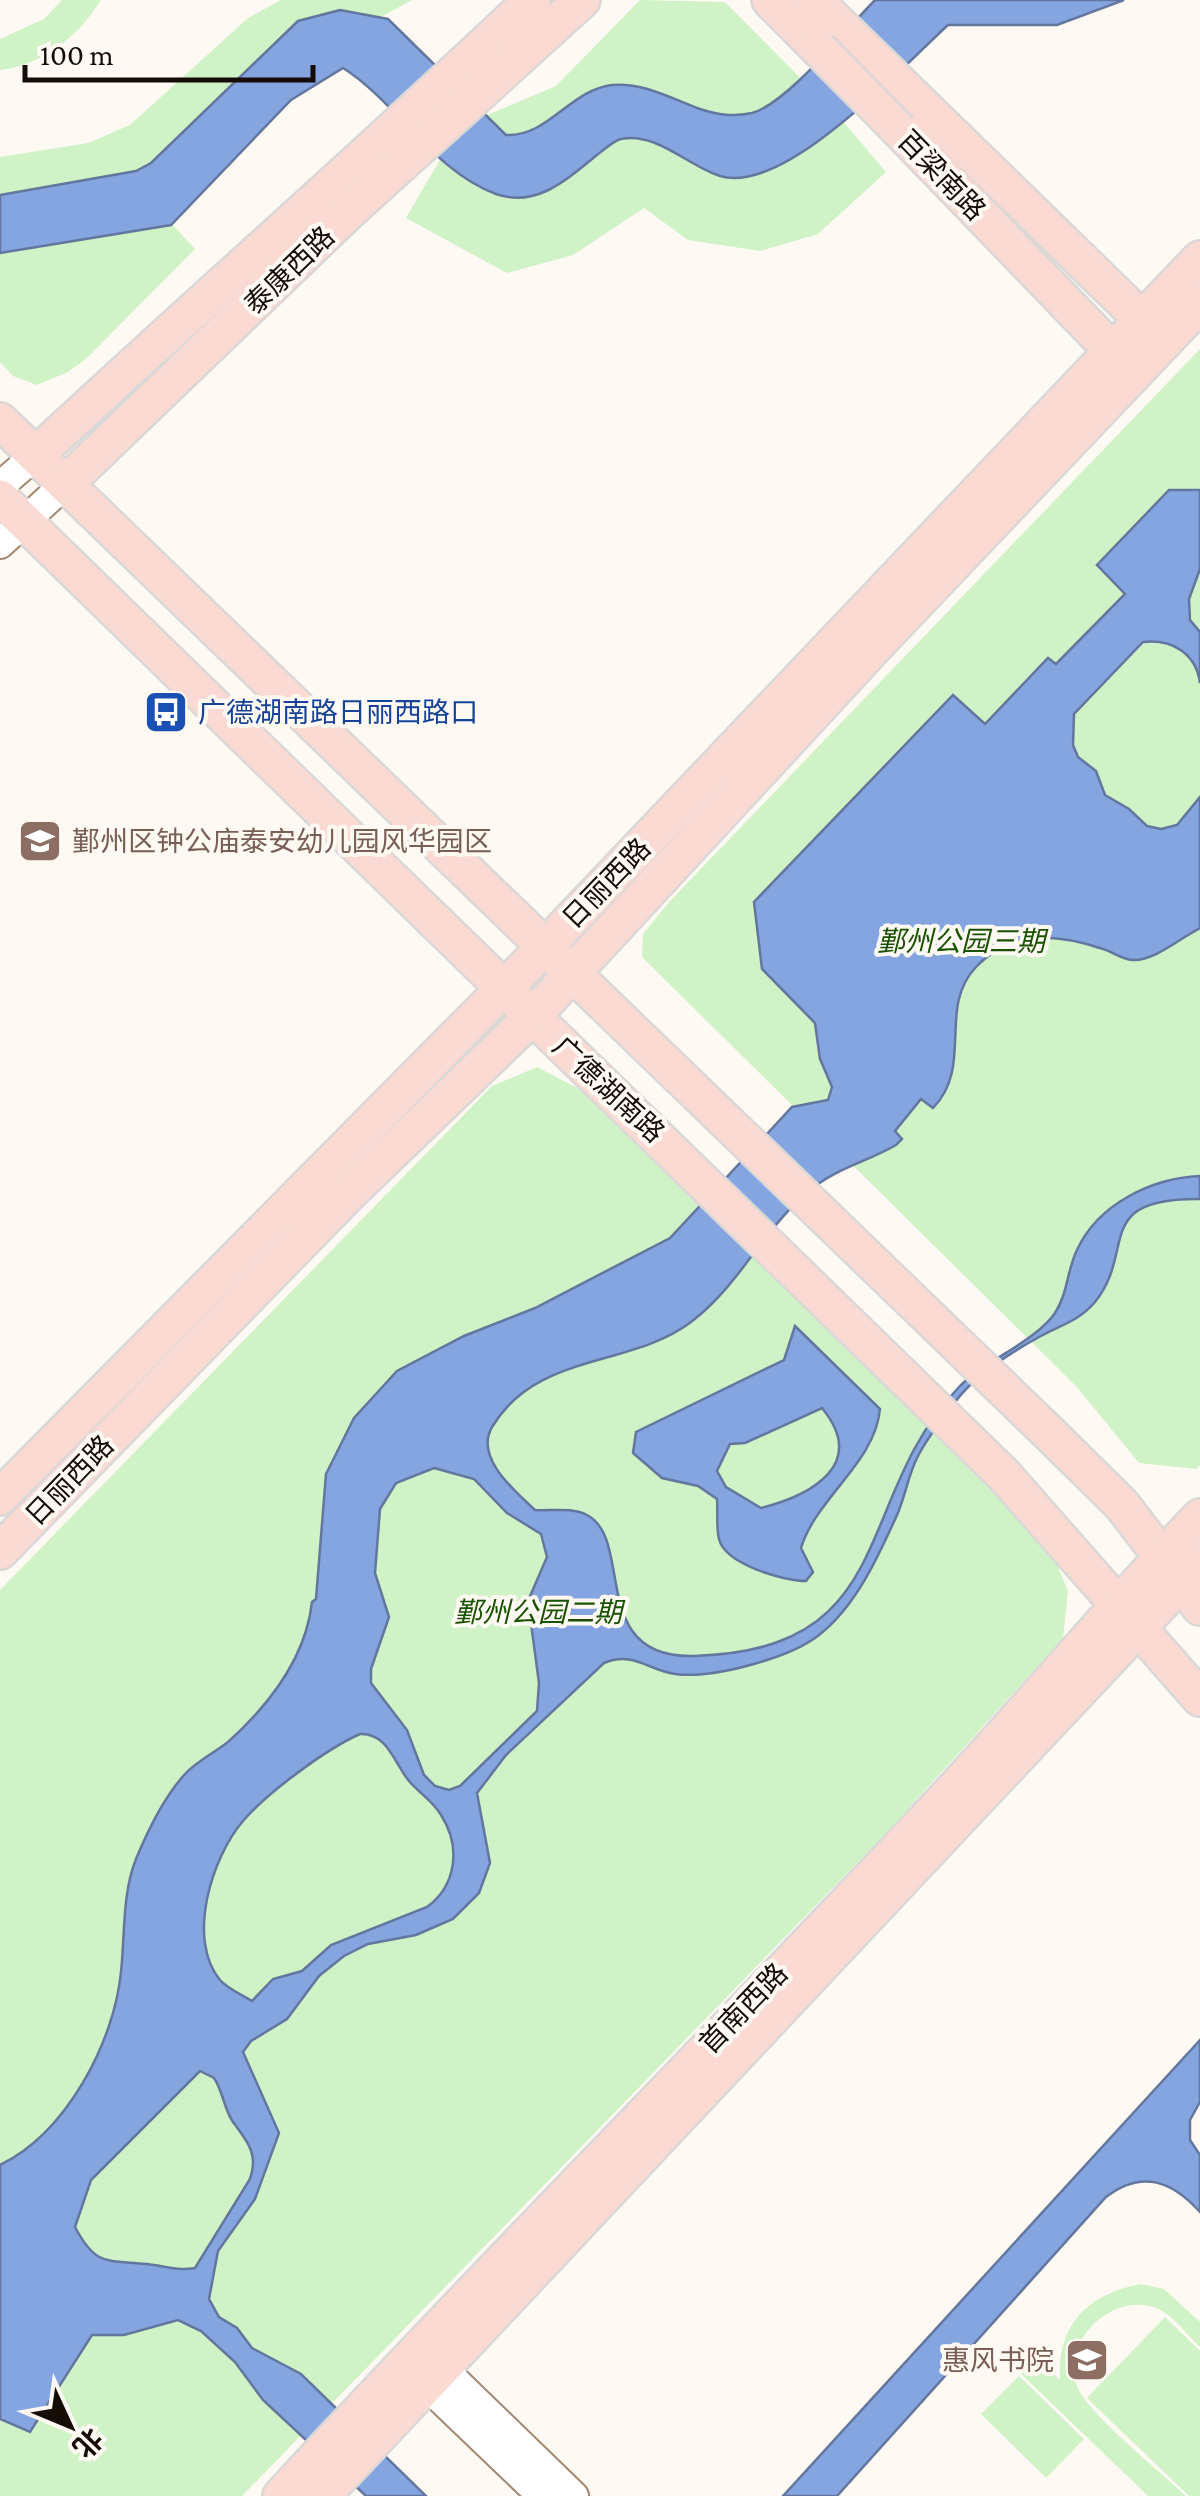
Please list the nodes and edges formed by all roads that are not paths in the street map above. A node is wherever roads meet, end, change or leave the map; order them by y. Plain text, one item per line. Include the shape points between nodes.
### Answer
1 (532, 0) edge
2 (582, 0) edge
3 (770, 0) edge
4 (814, 0) edge
5 (829, 37) junction
6 (459, 90) junction
7 (911, 120) junction
8 (396, 151) junction
9 (1200, 259) edge
10 (1200, 304) edge
11 (1153, 330) junction
12 (1123, 362) junction
13 (0, 421) edge
14 (36, 455) junction
15 (65, 484) junction
16 (0, 486) edge
17 (0, 498) edge
18 (13, 534) edge
19 (547, 946) junction
20 (575, 972) junction
21 (502, 988) junction
22 (532, 1017) junction
23 (0, 1497) edge
24 (1200, 1516) edge
25 (0, 1552) edge
26 (1185, 1578) edge
27 (1128, 1616) junction
28 (1200, 1698) edge
29 (436, 2378) junction
30 (281, 2496) edge
31 (322, 2496) edge
32 (542, 2496) edge
33 (574, 2496) edge

1 - 6 main road, 泰康西路
2 - 6 main road, 泰康西路
3 - 5 main road, 百梁南路
4 - 5 main road, 百梁南路
5 - 7 main road, 百梁南路, bridge
6 - 8 main road, 泰康西路
7 - 11 main road, 百梁南路
7 - 12 main road, 百梁南路
8 - 14 main road, 泰康西路 via 283,225
8 - 15 main road, 泰康西路
9 - 11 main road, 日丽西路
10 - 11 main road, 日丽西路
11 - 12 main road, 日丽西路
12 - 19 main road, 日丽西路
12 - 20 main road, 日丽西路
13 - 14 main road
14 - 15 main road
14 - 16 street, 泰康西路
15 - 18 street, 泰康西路
15 - 19 main road
17 - 18 main road, 广德湖南路
18 - 21 main road, 广德湖南路
19 - 20 main road
19 - 21 main road, 日丽西路
20 - 22 main road, 日丽西路
20 - 26 main road via 1122,1506
21 - 22 main road, 广德湖南路
21 - 23 main road, 日丽西路
22 - 25 main road, 日丽西路 via 348,1194
22 - 27 main road, 广德湖南路 via 1003,1474
24 - 26 main road, 首南西路
26 - 27 main road, 首南西路
27 - 28 main road, 广德湖南路
27 - 29 main road, 首南西路
27 - 30 main road, 首南西路 via 489,2270
29 - 31 main road, 首南西路
29 - 32 street
29 - 33 street

